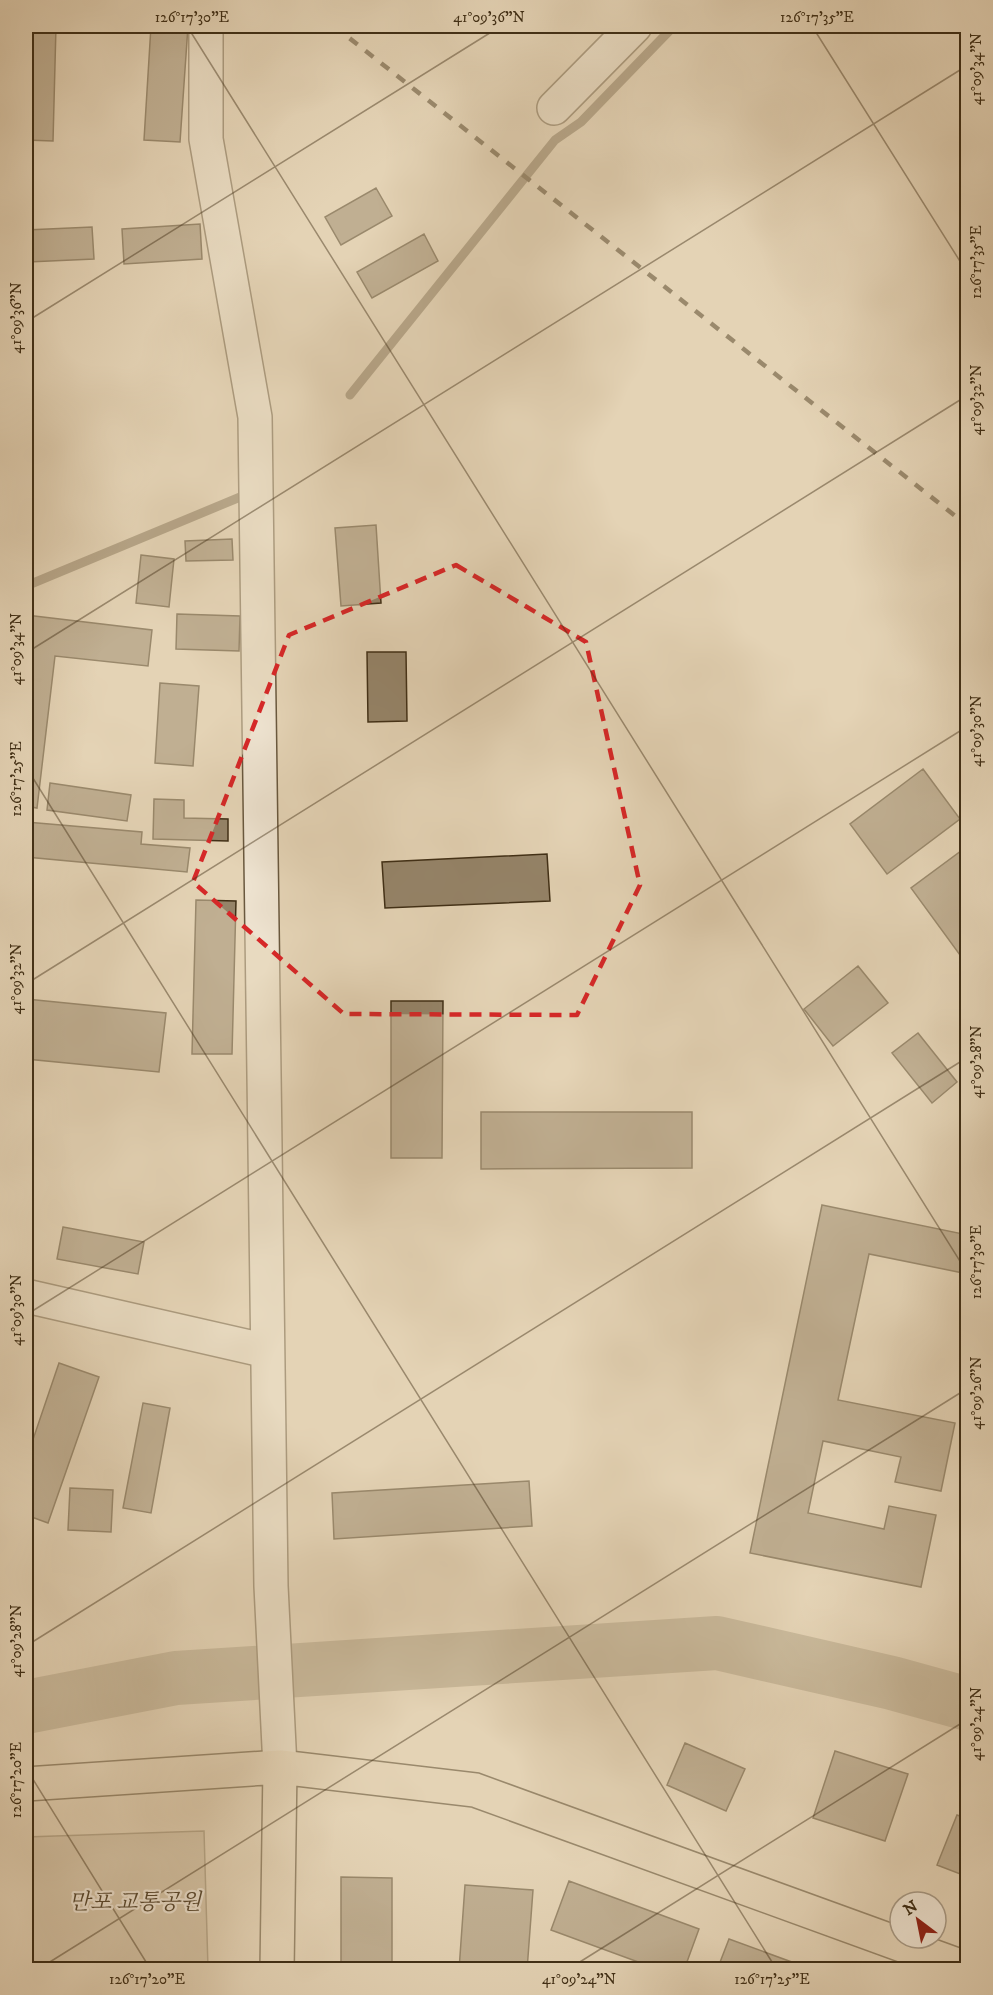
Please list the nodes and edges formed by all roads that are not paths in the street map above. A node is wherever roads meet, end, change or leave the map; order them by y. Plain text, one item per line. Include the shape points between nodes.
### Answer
1 (206, 26) edge
2 (635, 26) edge
3 (554, 108) dead end
4 (26, 1296) edge
5 (267, 1351) junction
6 (280, 1767) junction
7 (26, 1784) edge
8 (968, 1969) edge
9 (277, 1970) edge

1 - 5 street via 206,139 255,417
2 - 3 street
4 - 5 street
5 - 6 street via 271,1586
6 - 7 main road
6 - 8 main road via 475,1790
6 - 9 main road

